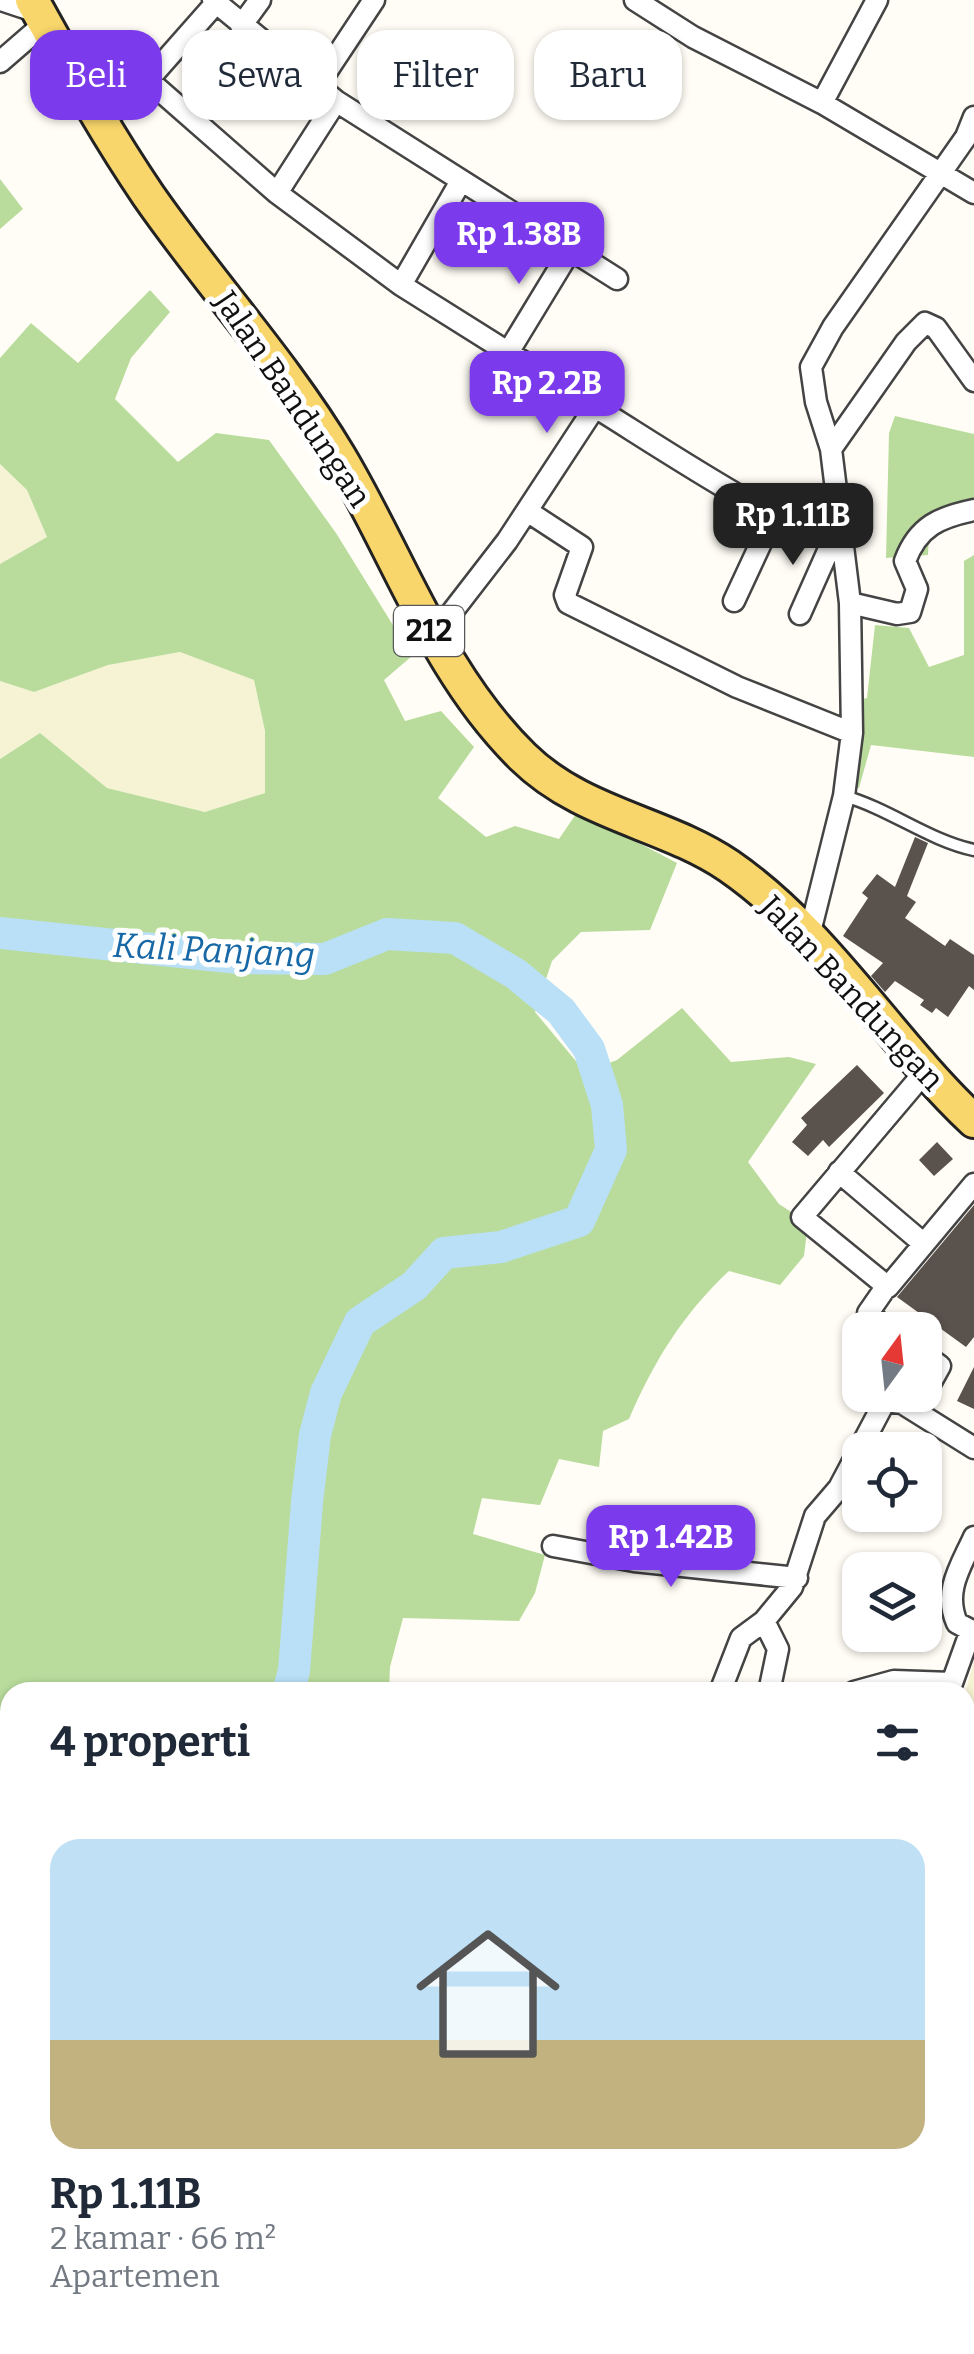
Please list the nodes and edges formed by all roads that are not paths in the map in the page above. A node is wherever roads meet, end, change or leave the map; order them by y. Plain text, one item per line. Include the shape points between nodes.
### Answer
1 (2, 0) edge
2 (260, 0) edge
3 (374, 0) edge
4 (876, 0) edge
5 (214, 2) edge
6 (642, 2) edge
7 (39, 12) edge
8 (241, 26) junction
9 (246, 30) edge
10 (337, 57) edge
11 (0, 62) edge
12 (162, 63) edge
13 (162, 92) edge
14 (337, 102) edge
15 (822, 103) junction
16 (974, 117) edge
17 (106, 120) edge
18 (324, 120) edge
19 (102, 124) junction
20 (938, 176) junction
21 (461, 181) junction
22 (277, 193) junction
23 (974, 194) edge
24 (571, 249) junction
25 (617, 279) dead end
26 (402, 284) junction
27 (509, 351) junction
28 (973, 378) edge
29 (595, 407) junction
30 (832, 449) junction
31 (974, 510) edge
32 (527, 511) junction
33 (774, 515) junction
34 (838, 542) junction
35 (734, 601) dead end
36 (850, 603) junction
37 (800, 614) dead end
38 (432, 638) junction
39 (852, 733) junction
40 (844, 796) junction
41 (974, 850) edge
42 (820, 950) junction
43 (924, 1074) junction
44 (974, 1121) edge
45 (839, 1172) junction
46 (974, 1184) edge
47 (924, 1244) junction
48 (886, 1287) junction
49 (869, 1312) edge
50 (878, 1412) edge
51 (935, 1412) edge
52 (974, 1448) edge
53 (974, 1537) edge
54 (553, 1546) dead end
55 (797, 1578) junction
56 (764, 1621) junction
57 (972, 1631) edge
58 (723, 1682) edge
59 (771, 1682) edge
60 (887, 1682) edge
61 (933, 1682) edge
62 (952, 1682) edge

1 - 7 street
2 - 8 street
3 - 10 street
4 - 15 street
5 - 8 street
5 - 12 street
6 - 15 street via 694,37
7 - 11 street
7 - 19 main road, Jalan Bandungan / 212
8 - 9 street
13 - 22 street
14 - 21 street
15 - 20 street
16 - 20 street
17 - 19 street
18 - 22 street
19 - 38 main road, Jalan Bandungan / 212 via 338,454
20 - 23 street
20 - 30 street via 813,359 816,402
21 - 24 street
21 - 26 street
22 - 26 street
24 - 25 street
24 - 27 street
26 - 27 street
27 - 29 street
28 - 30 street via 936,328 924,323
29 - 32 street
29 - 33 street
30 - 34 street
31 - 36 street via 936,520 917,536 905,561 918,589 910,612
32 - 38 street
32 - 39 street via 582,547 565,595 568,604 737,687
33 - 34 street
33 - 35 street
34 - 36 street
34 - 37 street
36 - 39 street
38 - 42 main road, Jalan Bandungan / 212 via 476,704 527,761 587,802 728,866
39 - 40 street
40 - 41 lane
40 - 42 street via 810,932
42 - 43 main road, Jalan Bandungan / 212
43 - 44 main road, Jalan Bandungan / 212
43 - 45 street
45 - 47 street
45 - 48 street via 802,1217
46 - 47 street
47 - 48 street
48 - 49 street
50 - 55 street via 839,1488 815,1516
51 - 52 street
53 - 57 street via 950,1594 956,1622
54 - 55 street via 634,1562
55 - 56 street
56 - 58 street via 736,1645
56 - 59 street via 778,1649
57 - 62 street
60 - 61 street

